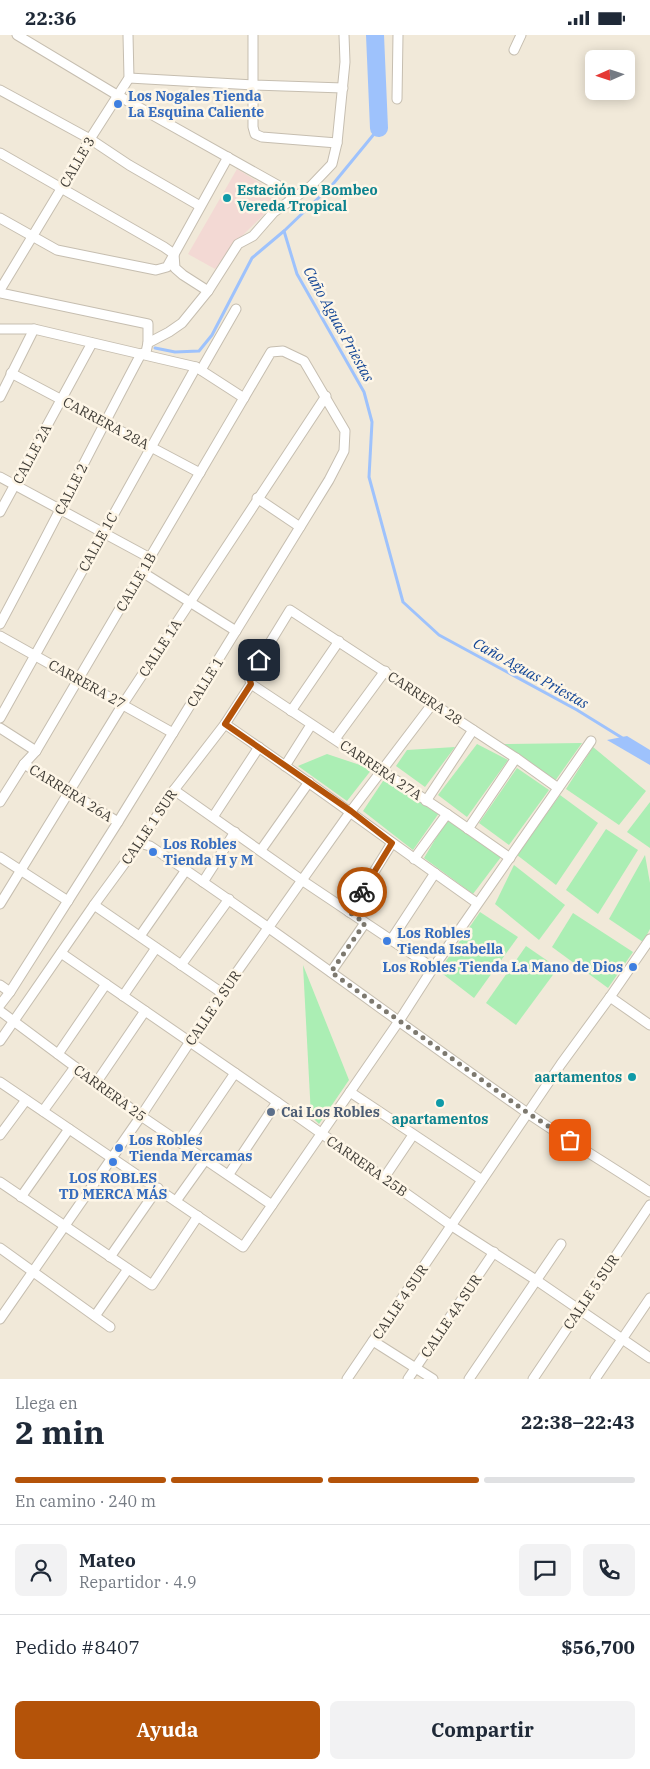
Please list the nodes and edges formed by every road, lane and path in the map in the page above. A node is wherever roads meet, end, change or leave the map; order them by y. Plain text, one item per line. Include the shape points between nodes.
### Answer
1 (17, 35) edge
2 (128, 35) edge
3 (253, 35) edge
4 (340, 35) edge
5 (344, 35) edge
6 (398, 35) edge
7 (521, 35) edge
8 (514, 49) dead end
9 (128, 78) junction
10 (254, 85) junction
11 (342, 89) junction
12 (0, 90) edge
13 (117, 95) junction
14 (396, 99) dead end
15 (90, 139) junction
16 (337, 143) junction
17 (0, 153) edge
18 (228, 157) junction
19 (61, 189) junction
20 (294, 198) junction
21 (200, 206) junction
22 (0, 218) edge
23 (32, 237) junction
24 (174, 253) junction
25 (1, 287) edge
26 (208, 291) junction
27 (236, 309) dead end
28 (0, 329) edge
29 (34, 329) junction
30 (92, 343) junction
31 (148, 343) junction
32 (141, 355) junction
33 (268, 358) joint
34 (199, 369) junction
35 (11, 373) junction
36 (326, 396) junction
37 (0, 397) edge
38 (244, 398) junction
39 (61, 399) junction
40 (104, 422) junction
41 (151, 447) junction
42 (200, 473) junction
43 (0, 477) edge
44 (15, 485) junction
45 (257, 498) junction
46 (61, 509) junction
47 (0, 512) edge
48 (300, 527) junction
49 (104, 533) junction
50 (150, 558) junction
51 (142, 572) junction
52 (190, 602) junction
53 (290, 609) joint
54 (0, 624) edge
55 (236, 631) junction
56 (0, 636) edge
57 (339, 641) junction
58 (35, 656) junction
59 (385, 671) junction
60 (79, 680) junction
61 (251, 684) junction
62 (433, 703) junction
63 (123, 704) junction
64 (291, 711) junction
65 (0, 718) edge
66 (225, 724) junction
67 (311, 725) junction
68 (0, 729) edge
69 (473, 730) junction
70 (173, 733) junction
71 (335, 739) junction
72 (591, 741) dead end
73 (259, 747) junction
74 (36, 751) junction
75 (516, 758) junction
76 (24, 764) junction
77 (285, 766) junction
78 (383, 772) junction
79 (309, 782) junction
80 (558, 789) junction
81 (174, 790) junction
82 (70, 792) junction
83 (426, 801) junction
84 (0, 803) edge
85 (351, 811) junction
86 (447, 814) junction
87 (213, 817) junction
88 (118, 822) junction
89 (468, 829) junction
90 (235, 832) junction
91 (392, 843) junction
92 (138, 845) junction
93 (261, 850) junction
94 (0, 857) edge
95 (510, 858) junction
96 (414, 859) junction
97 (21, 870) junction
98 (186, 870) junction
99 (435, 873) junction
100 (303, 881) junction
101 (203, 882) junction
102 (229, 899) junction
103 (68, 901) junction
104 (478, 903) junction
105 (0, 905) edge
106 (94, 905) junction
107 (349, 912) junction
108 (365, 923) junction
109 (269, 927) junction
110 (140, 936) junction
111 (650, 939) edge
112 (391, 940) junction
113 (156, 948) junction
114 (61, 953) junction
115 (181, 965) junction
116 (433, 968) junction
117 (331, 972) junction
118 (106, 984) junction
119 (0, 985) edge
120 (10, 993) junction
121 (222, 993) junction
122 (123, 996) junction
123 (610, 997) junction
124 (0, 1005) edge
125 (145, 1011) junction
126 (6, 1016) edge
127 (399, 1021) junction
128 (650, 1025) edge
129 (0, 1041) edge
130 (190, 1043) junction
131 (58, 1054) junction
132 (75, 1067) junction
133 (235, 1073) junction
134 (0, 1082) edge
135 (96, 1083) junction
136 (350, 1092) junction
137 (26, 1099) junction
138 (278, 1102) junction
139 (43, 1111) junction
140 (528, 1113) junction
141 (141, 1116) junction
142 (69, 1129) junction
143 (321, 1134) junction
144 (0, 1135) edge
145 (413, 1135) junction
146 (186, 1145) junction
147 (112, 1157) junction
148 (206, 1159) junction
149 (229, 1174) junction
150 (384, 1178) junction
151 (482, 1180) junction
152 (0, 1182) edge
153 (158, 1188) junction
154 (650, 1192) edge
155 (21, 1197) junction
156 (176, 1201) junction
157 (272, 1205) junction
158 (650, 1205) edge
159 (198, 1216) junction
160 (452, 1225) junction
161 (64, 1226) junction
162 (561, 1244) dead end
163 (0, 1248) edge
164 (494, 1253) junction
165 (110, 1257) junction
166 (128, 1269) junction
167 (32, 1271) junction
168 (536, 1280) junction
169 (650, 1298) edge
170 (580, 1309) junction
171 (95, 1316) junction
172 (0, 1319) edge
173 (110, 1327) dead end
174 (622, 1339) junction
175 (373, 1341) junction
176 (650, 1358) edge
177 (416, 1368) junction
178 (347, 1379) edge
179 (408, 1379) edge
180 (433, 1379) edge
181 (469, 1379) edge
182 (533, 1379) edge
183 (595, 1379) edge

1 - 13 street
2 - 9 street
3 - 10 street
4 - 5 street
5 - 11 street
6 - 14 street
7 - 8 street
9 - 10 street
9 - 13 street, CALLE 3
10 - 11 street
10 - 16 street via 253,127 256,134
11 - 16 street
12 - 15 street
13 - 15 street, CALLE 3
13 - 18 street
15 - 19 street, CALLE 3
15 - 21 street
16 - 20 street via 332,164
17 - 19 street
18 - 20 street via 280,186
18 - 21 street
19 - 23 street, CALLE 3
19 - 24 street
20 - 26 street via 238,245
21 - 24 street
22 - 23 street
23 - 24 street via 57,250 156,270 167,267
23 - 25 street, CALLE 3
24 - 26 street via 175,268
25 - 31 street via 148,324
26 - 31 street via 182,323
27 - 34 street, CALLE 1C
28 - 29 street
29 - 30 street
29 - 35 street
30 - 32 street
30 - 39 street, CALLE 2A
31 - 32 street, CALLE 2 via 146,352
32 - 34 street
32 - 40 street, CALLE 2
33 - 36 street, CALLE 1 via 271,352 283,351 304,361
33 - 38 street, CALLE 1B
34 - 38 street
34 - 41 street, CALLE 1C
35 - 37 street
35 - 39 street, CARRERA 28A
36 - 45 street, CALLE 1A
36 - 48 street, CALLE 1 via 345,431 344,451
38 - 42 street, CALLE 1B
39 - 40 street, CARRERA 28A
39 - 44 street, CALLE 2A
40 - 41 street, CARRERA 28A
40 - 46 street, CALLE 2
41 - 42 street, CARRERA 28A
41 - 49 street, CALLE 1C
42 - 50 street, CALLE 1B
43 - 44 street
44 - 46 street
44 - 47 street, CALLE 2A
45 - 48 street
45 - 52 street, CALLE 1A
46 - 49 street
46 - 54 street, CALLE 2
48 - 55 street, CALLE 1
49 - 50 street
49 - 58 street, CALLE 1C
50 - 51 street, CALLE 1B
51 - 52 street
51 - 60 street, CALLE 1B
52 - 55 street
52 - 63 street, CALLE 1A
53 - 57 street, CARRERA 28
53 - 61 street, CALLE 1 SUR via 249,677
55 - 70 street, CALLE 1
56 - 58 street, CARRERA 27
57 - 59 street, CARRERA 28
57 - 64 street
58 - 60 street, CARRERA 27
58 - 65 street, CALLE 1C
59 - 62 street, CARRERA 28
59 - 71 street
60 - 63 street, CARRERA 27
60 - 74 street, CALLE 1B
61 - 64 street, CARRERA 27A
61 - 66 street, CALLE 1 SUR
62 - 69 street, CARRERA 28
62 - 78 street, CALLE 2 SUR
63 - 70 street, CARRERA 27
63 - 82 street, CALLE 1A
64 - 67 street, CARRERA 27A
66 - 73 street
66 - 81 street, CALLE 1 SUR
67 - 71 street, CARRERA 27A
67 - 77 street
68 - 74 street, CARRERA 26A
69 - 75 street, CARRERA 28
69 - 83 street
70 - 88 street, CALLE 1
71 - 78 street, CARRERA 27A
72 - 80 street
73 - 77 street
73 - 87 street
74 - 76 street, CALLE 1B
75 - 80 street, CARRERA 28
75 - 89 street
76 - 82 street, CARRERA 26A
76 - 84 street, CALLE 1B
77 - 79 street
78 - 83 street, CARRERA 27A
78 - 85 street, CALLE 2 SUR
79 - 85 street
79 - 93 street
80 - 95 street
81 - 87 street
81 - 92 street, CALLE 1 SUR
82 - 88 street, CARRERA 26A
82 - 97 street, CALLE 1A
83 - 86 street, CARRERA 27A
85 - 91 street
85 - 100 street, CALLE 2 SUR
86 - 89 street, CARRERA 27A
86 - 96 street
87 - 90 street
88 - 103 street, CALLE 1
89 - 95 street, CARRERA 27A
90 - 93 street
90 - 101 street
91 - 96 street
91 - 107 street
92 - 98 street via 150,846
92 - 106 street, CALLE 1 SUR
93 - 100 street
94 - 97 street
95 - 104 street
96 - 99 street
97 - 103 street
97 - 105 street, CALLE 1A
98 - 101 street
98 - 110 street
99 - 104 street
99 - 112 street
100 - 107 street
100 - 109 street, CALLE 2 SUR
101 - 102 street
102 - 109 street
102 - 115 street
103 - 120 street, CALLE 1
104 - 116 street
106 - 110 street
106 - 114 street, CALLE 1 SUR
107 - 108 street
108 - 112 street
108 - 117 street
109 - 117 street
109 - 121 street, CALLE 2 SUR
110 - 113 street
111 - 123 street, CALLE 4 SUR
112 - 116 street
113 - 115 street
113 - 122 street
114 - 118 street, CARRERA 25B
114 - 126 street, CALLE 1 SUR
115 - 121 street
116 - 127 street
117 - 127 street
118 - 122 street, CARRERA 25B
118 - 131 street
119 - 120 street
120 - 124 street, CALLE 1
121 - 130 street, CALLE 2 SUR
122 - 125 street, CARRERA 25B
123 - 128 street
123 - 140 street, CALLE 4 SUR
125 - 130 street, CARRERA 25B
125 - 135 street
126 - 129 street, CALLE 1 SUR
126 - 131 street, CARRERA 25
127 - 136 street
127 - 140 street
130 - 133 street, CARRERA 25B
130 - 141 street, CALLE 2 SUR
131 - 132 street, CARRERA 25
132 - 135 street, CARRERA 25
132 - 139 street
133 - 138 street, CARRERA 25B
133 - 146 street
134 - 137 street
135 - 141 street, CARRERA 25
136 - 143 street
136 - 145 street
137 - 139 street
137 - 144 street
138 - 143 street, CARRERA 25B
138 - 149 street
139 - 142 street
140 - 151 street, CALLE 4 SUR
140 - 154 street
141 - 146 street, CARRERA 25
141 - 147 street, CALLE 2 SUR
142 - 147 street
142 - 155 street
143 - 150 street, CARRERA 25B
143 - 157 street
145 - 150 street
145 - 151 street
146 - 148 street, CARRERA 25
147 - 153 street
147 - 161 street, CALLE 2 SUR
148 - 149 street, CARRERA 25
148 - 156 street
149 - 157 street, CARRERA 25
150 - 160 street, CARRERA 25B
151 - 160 street, CALLE 4 SUR
152 - 155 street
153 - 156 street
153 - 165 street
155 - 161 street
156 - 159 street
157 - 159 street via 243,1247
158 - 170 street, CALLE 5 SUR
159 - 166 street via 152,1285
160 - 164 street, CARRERA 25B
160 - 175 street, CALLE 4 SUR
161 - 165 street
161 - 167 street, CALLE 2 SUR
162 - 168 street
163 - 167 street
164 - 168 street, CARRERA 25B
164 - 177 street, CALLE 4A SUR
165 - 166 street
166 - 171 street
167 - 171 street
167 - 172 street, CALLE 2 SUR
168 - 170 street, CARRERA 25B
168 - 181 street
169 - 174 street
170 - 174 street, CARRERA 25B
170 - 182 street, CALLE 5 SUR
171 - 173 street
174 - 176 street, CARRERA 25B
174 - 183 street
175 - 177 street
175 - 178 street, CALLE 4 SUR
177 - 179 street, CALLE 4A SUR
177 - 180 street

